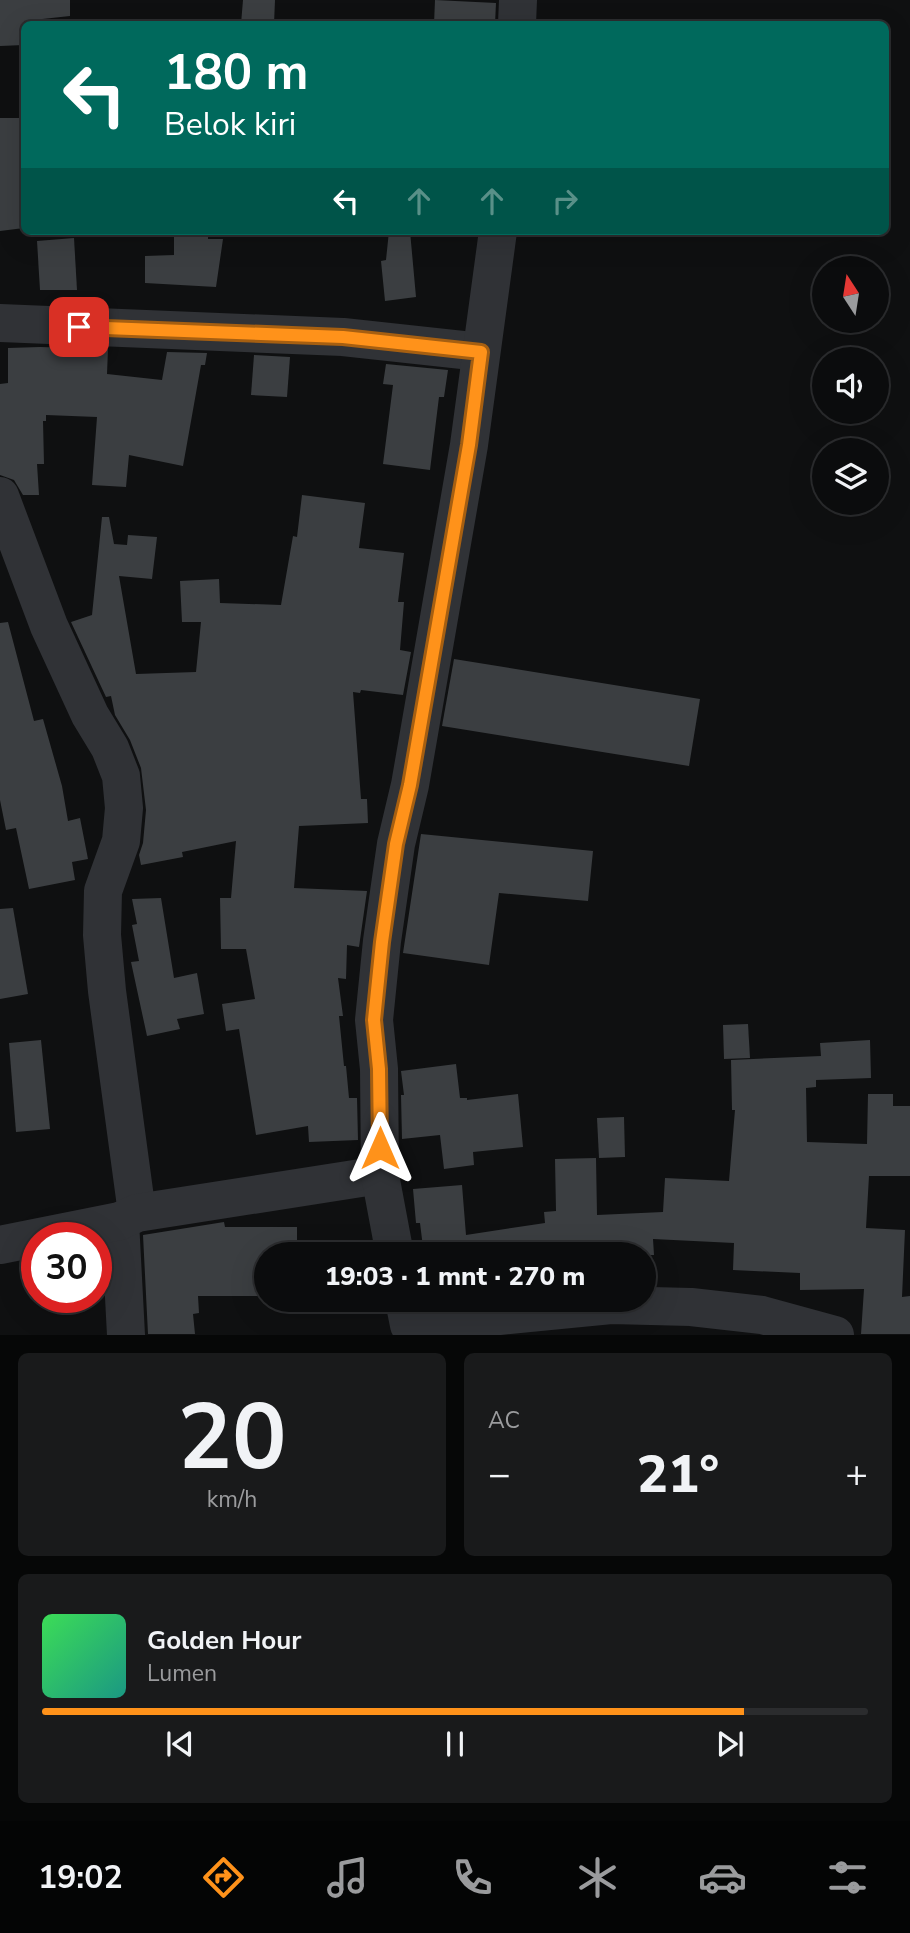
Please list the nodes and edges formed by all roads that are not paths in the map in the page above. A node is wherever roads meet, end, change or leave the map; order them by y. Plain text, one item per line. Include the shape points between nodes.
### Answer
1 (518, 0) edge
2 (517, 21) edge
3 (497, 235) edge
4 (0, 324) edge
5 (481, 352) junction
6 (0, 496) edge
7 (380, 1175) junction
8 (129, 1217) junction
9 (393, 1242) edge
10 (0, 1245) edge
11 (408, 1320) edge
12 (126, 1335) edge
13 (835, 1335) edge

1 - 2 street
3 - 5 street
4 - 5 street via 343,337
5 - 7 street via 469,445 382,942 374,1020
6 - 8 street via 49,626 121,776 121,841 103,891 102,935
7 - 8 street
7 - 9 street
8 - 10 street
8 - 12 street
11 - 13 street via 611,1305 691,1307 762,1315

